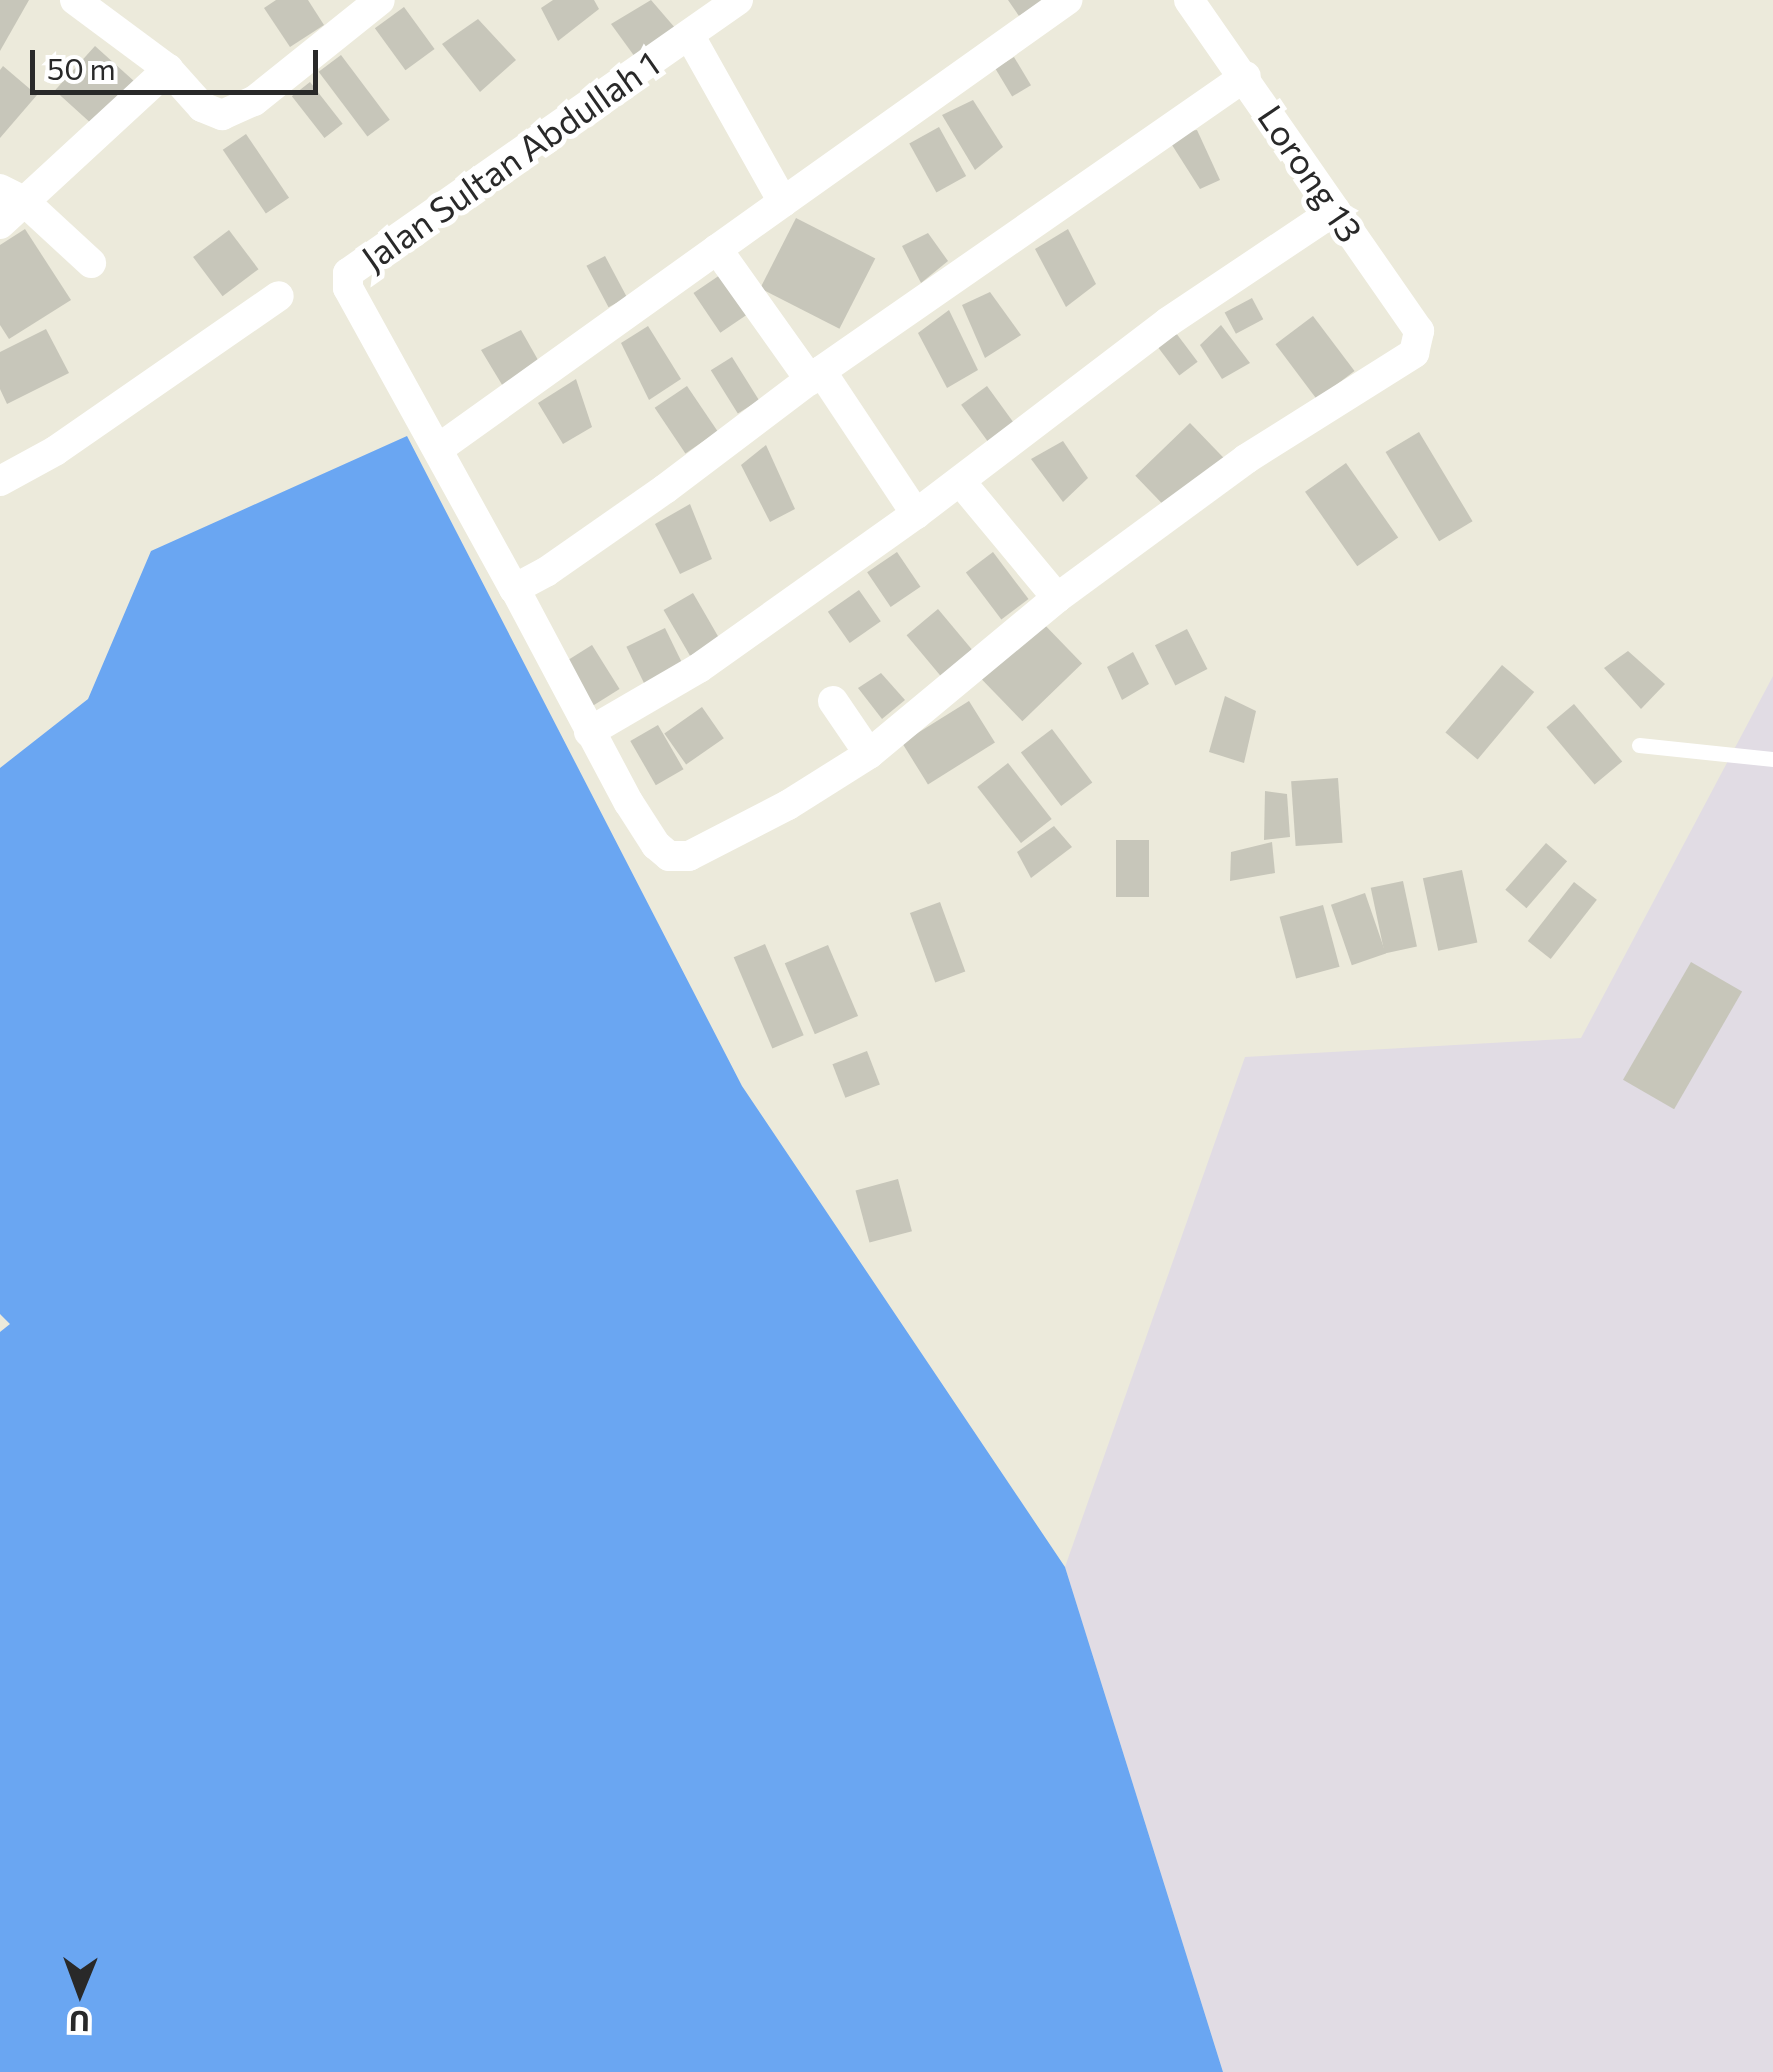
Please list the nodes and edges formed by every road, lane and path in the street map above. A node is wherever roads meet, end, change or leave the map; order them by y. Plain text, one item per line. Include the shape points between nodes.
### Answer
1 (75, 0) edge
2 (380, 0) edge
3 (738, 0) edge
4 (1067, 0) edge
5 (1189, 0) edge
6 (690, 36) junction
7 (168, 69) junction
8 (1246, 76) junction
9 (12, 195) edge
10 (784, 202) junction
11 (1335, 210) junction
12 (0, 224) edge
13 (717, 250) junction
14 (91, 263) dead end
15 (279, 296) dead end
16 (815, 375) junction
17 (438, 449) junction
18 (0, 480) edge
19 (960, 480) junction
20 (916, 514) junction
21 (516, 589) junction
22 (1058, 598) junction
23 (832, 701) dead end
24 (589, 732) junction
25 (1639, 745) dead end
26 (869, 754) junction
27 (1773, 759) edge

1 - 7 street
2 - 7 street via 231,112 202,107
3 - 6 street, Jalan Sultan Abdullah 1
4 - 10 street
5 - 8 street, Lorong 13
6 - 10 street, Jalan Sultan Abdullah 1
6 - 17 street, Jalan Sultan Abdullah 1 via 348,273 348,288
7 - 9 street
8 - 11 street, Lorong 13
8 - 16 street
9 - 12 street
9 - 14 street
10 - 13 street
11 - 19 street via 1168,322
11 - 22 street, Lorong 13 via 1419,331 1416,350 1246,459
13 - 16 street
13 - 17 street
15 - 18 street via 54,452
16 - 20 street
16 - 21 street via 665,489
17 - 21 street, Jalan Sultan Abdullah 1
19 - 20 street
19 - 22 street
20 - 24 street via 699,668
21 - 24 street, Jalan Sultan Abdullah 1
22 - 26 street
23 - 26 street
24 - 26 street, Jalan Sultan Abdullah 1 via 656,845 677,858 714,846
25 - 27 lane

